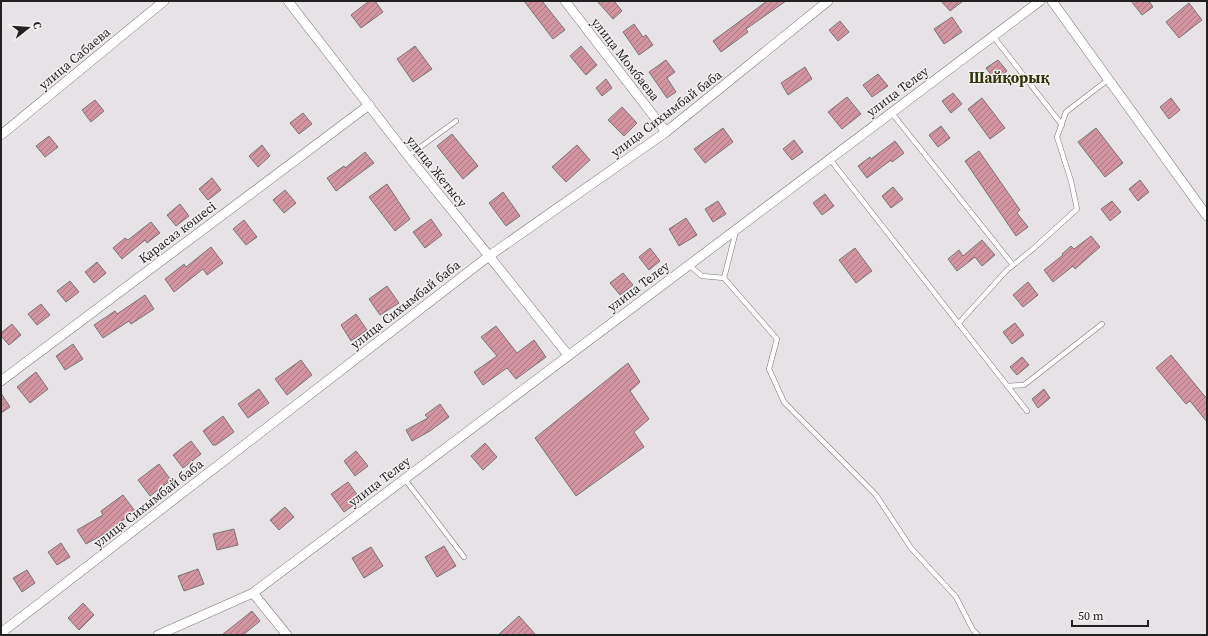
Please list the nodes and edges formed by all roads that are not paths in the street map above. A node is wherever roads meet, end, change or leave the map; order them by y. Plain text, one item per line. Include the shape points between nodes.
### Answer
1 (164, 1) edge
2 (288, 1) edge
3 (565, 1) edge
4 (828, 1) edge
5 (1040, 1) edge
6 (1052, 1) edge
7 (993, 36) junction
8 (1109, 79) junction
9 (369, 105) junction
10 (891, 112) junction
11 (456, 120) dead end
12 (1062, 125) junction
13 (666, 132) junction
14 (1, 135) edge
15 (408, 156) junction
16 (829, 158) junction
17 (1207, 216) edge
18 (737, 228) junction
19 (489, 256) junction
20 (688, 264) junction
21 (1013, 265) junction
22 (724, 278) junction
23 (958, 324) junction
24 (1102, 324) dead end
25 (568, 355) junction
26 (1, 381) edge
27 (1007, 386) junction
28 (1027, 411) dead end
29 (404, 478) junction
30 (464, 557) dead end
31 (253, 592) junction
32 (1, 633) edge
33 (158, 635) edge
34 (287, 635) edge
35 (978, 635) edge

1 - 14 street, улица Сабаева
2 - 9 street, улица Жетысу
3 - 13 street, улица Момбаева
4 - 13 street, улица Сихымбай баба
5 - 7 street, улица Телеу
6 - 8 street
7 - 10 street, улица Телеу
7 - 12 lane
8 - 12 lane via 1066,112
8 - 17 street
9 - 15 street, улица Жетысу
9 - 26 street, Қарасаз көшесі
10 - 16 street, улица Телеу
10 - 21 lane
11 - 15 lane
12 - 21 lane via 1058,138 1077,209
13 - 19 street, улица Сихымбай баба
15 - 19 street, улица Жетысу
16 - 18 street, улица Телеу
16 - 23 lane
18 - 20 street, улица Телеу
18 - 22 lane
19 - 25 street, улица Жетысу
19 - 32 street, улица Сихымбай баба
20 - 22 lane via 702,276
20 - 25 street, улица Телеу
21 - 23 lane
22 - 35 lane via 777,339 769,369 784,402 876,495 911,548 956,597
23 - 27 lane
24 - 27 lane via 1024,385
25 - 29 street, улица Телеу
27 - 28 lane
29 - 30 lane
29 - 31 street, улица Телеу
31 - 33 street, улица Телеу
31 - 34 street

